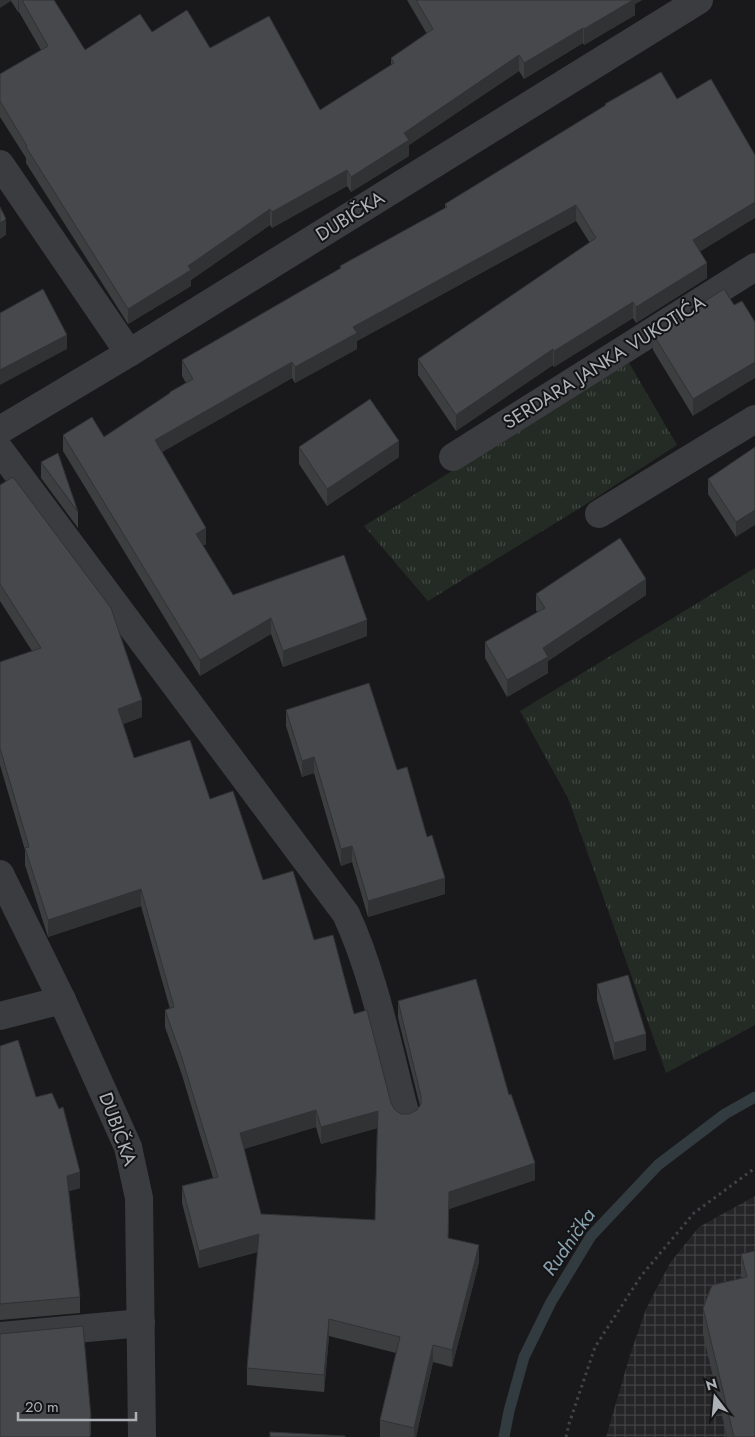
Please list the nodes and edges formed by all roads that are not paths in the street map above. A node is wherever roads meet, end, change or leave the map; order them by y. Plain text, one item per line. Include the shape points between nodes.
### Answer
1 (699, 0) edge
2 (0, 164) edge
3 (755, 267) edge
4 (129, 353) junction
5 (755, 419) edge
6 (0, 430) edge
7 (0, 450) edge
8 (454, 457) dead end
9 (599, 514) dead end
10 (0, 874) edge
11 (62, 1000) junction
12 (0, 1016) edge
13 (406, 1116) edge
14 (141, 1323) junction
15 (0, 1336) edge
16 (142, 1437) edge

1 - 4 street, DUBIČKA
2 - 4 street
3 - 8 street, SERDARA JANKA VUKOTIĆA
4 - 6 street, DUBIČKA
5 - 9 street
7 - 13 street via 346,914 369,974
10 - 11 street, DUBIČKA
11 - 12 street
11 - 14 street, DUBIČKA via 128,1147 139,1198
14 - 15 street
14 - 16 street, DUBIČKA

